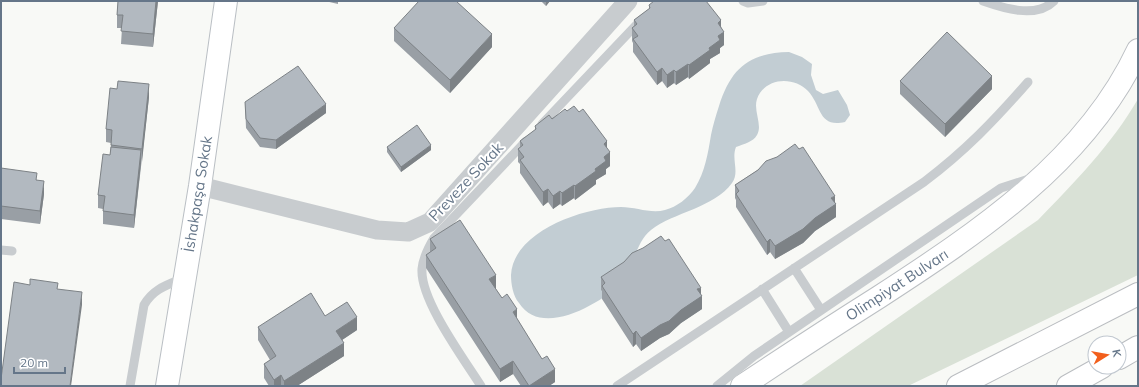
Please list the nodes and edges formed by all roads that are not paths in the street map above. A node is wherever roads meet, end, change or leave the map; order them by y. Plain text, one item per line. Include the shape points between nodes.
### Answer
1 (226, 1) edge
2 (628, 1) edge
3 (743, 1) edge
4 (763, 1) edge
5 (983, 1) edge
6 (1054, 1) edge
7 (648, 13) edge
8 (1138, 50) edge
9 (1028, 82) dead end
10 (1044, 174) junction
11 (200, 186) junction
12 (1, 250) edge
13 (12, 252) dead end
14 (794, 268) junction
15 (185, 278) junction
16 (762, 289) junction
17 (1138, 294) edge
18 (821, 310) junction
19 (789, 332) junction
20 (1138, 347) edge
21 (1127, 353) edge
22 (1088, 375) edge
23 (130, 386) edge
24 (167, 386) edge
25 (481, 386) edge
26 (617, 386) edge
27 (717, 386) edge
28 (742, 386) edge
29 (958, 386) edge
30 (1068, 386) edge

1 - 11 main road, İshakpaşa Sokak
2 - 11 street, Preveze Sokak via 430,222 408,232 377,230
3 - 4 lane
5 - 6 lane via 999,7 1024,11 1043,8
7 - 25 lane via 434,238 426,253 422,270 426,292 434,310
8 - 10 main road, Olimpiyat Bulvarı via 1100,114 1076,144
9 - 14 lane via 996,119 956,158
10 - 18 lane via 1001,188
10 - 28 main road, Olimpiyat Bulvarı via 948,253
11 - 15 main road, İshakpaşa Sokak
12 - 13 lane
14 - 16 lane
14 - 18 lane
15 - 23 lane via 162,286 150,295 144,305
15 - 24 main road, İshakpaşa Sokak
16 - 19 lane
16 - 26 lane
17 - 29 main road
18 - 19 lane
19 - 27 lane
20 - 21 main road
22 - 30 main road

